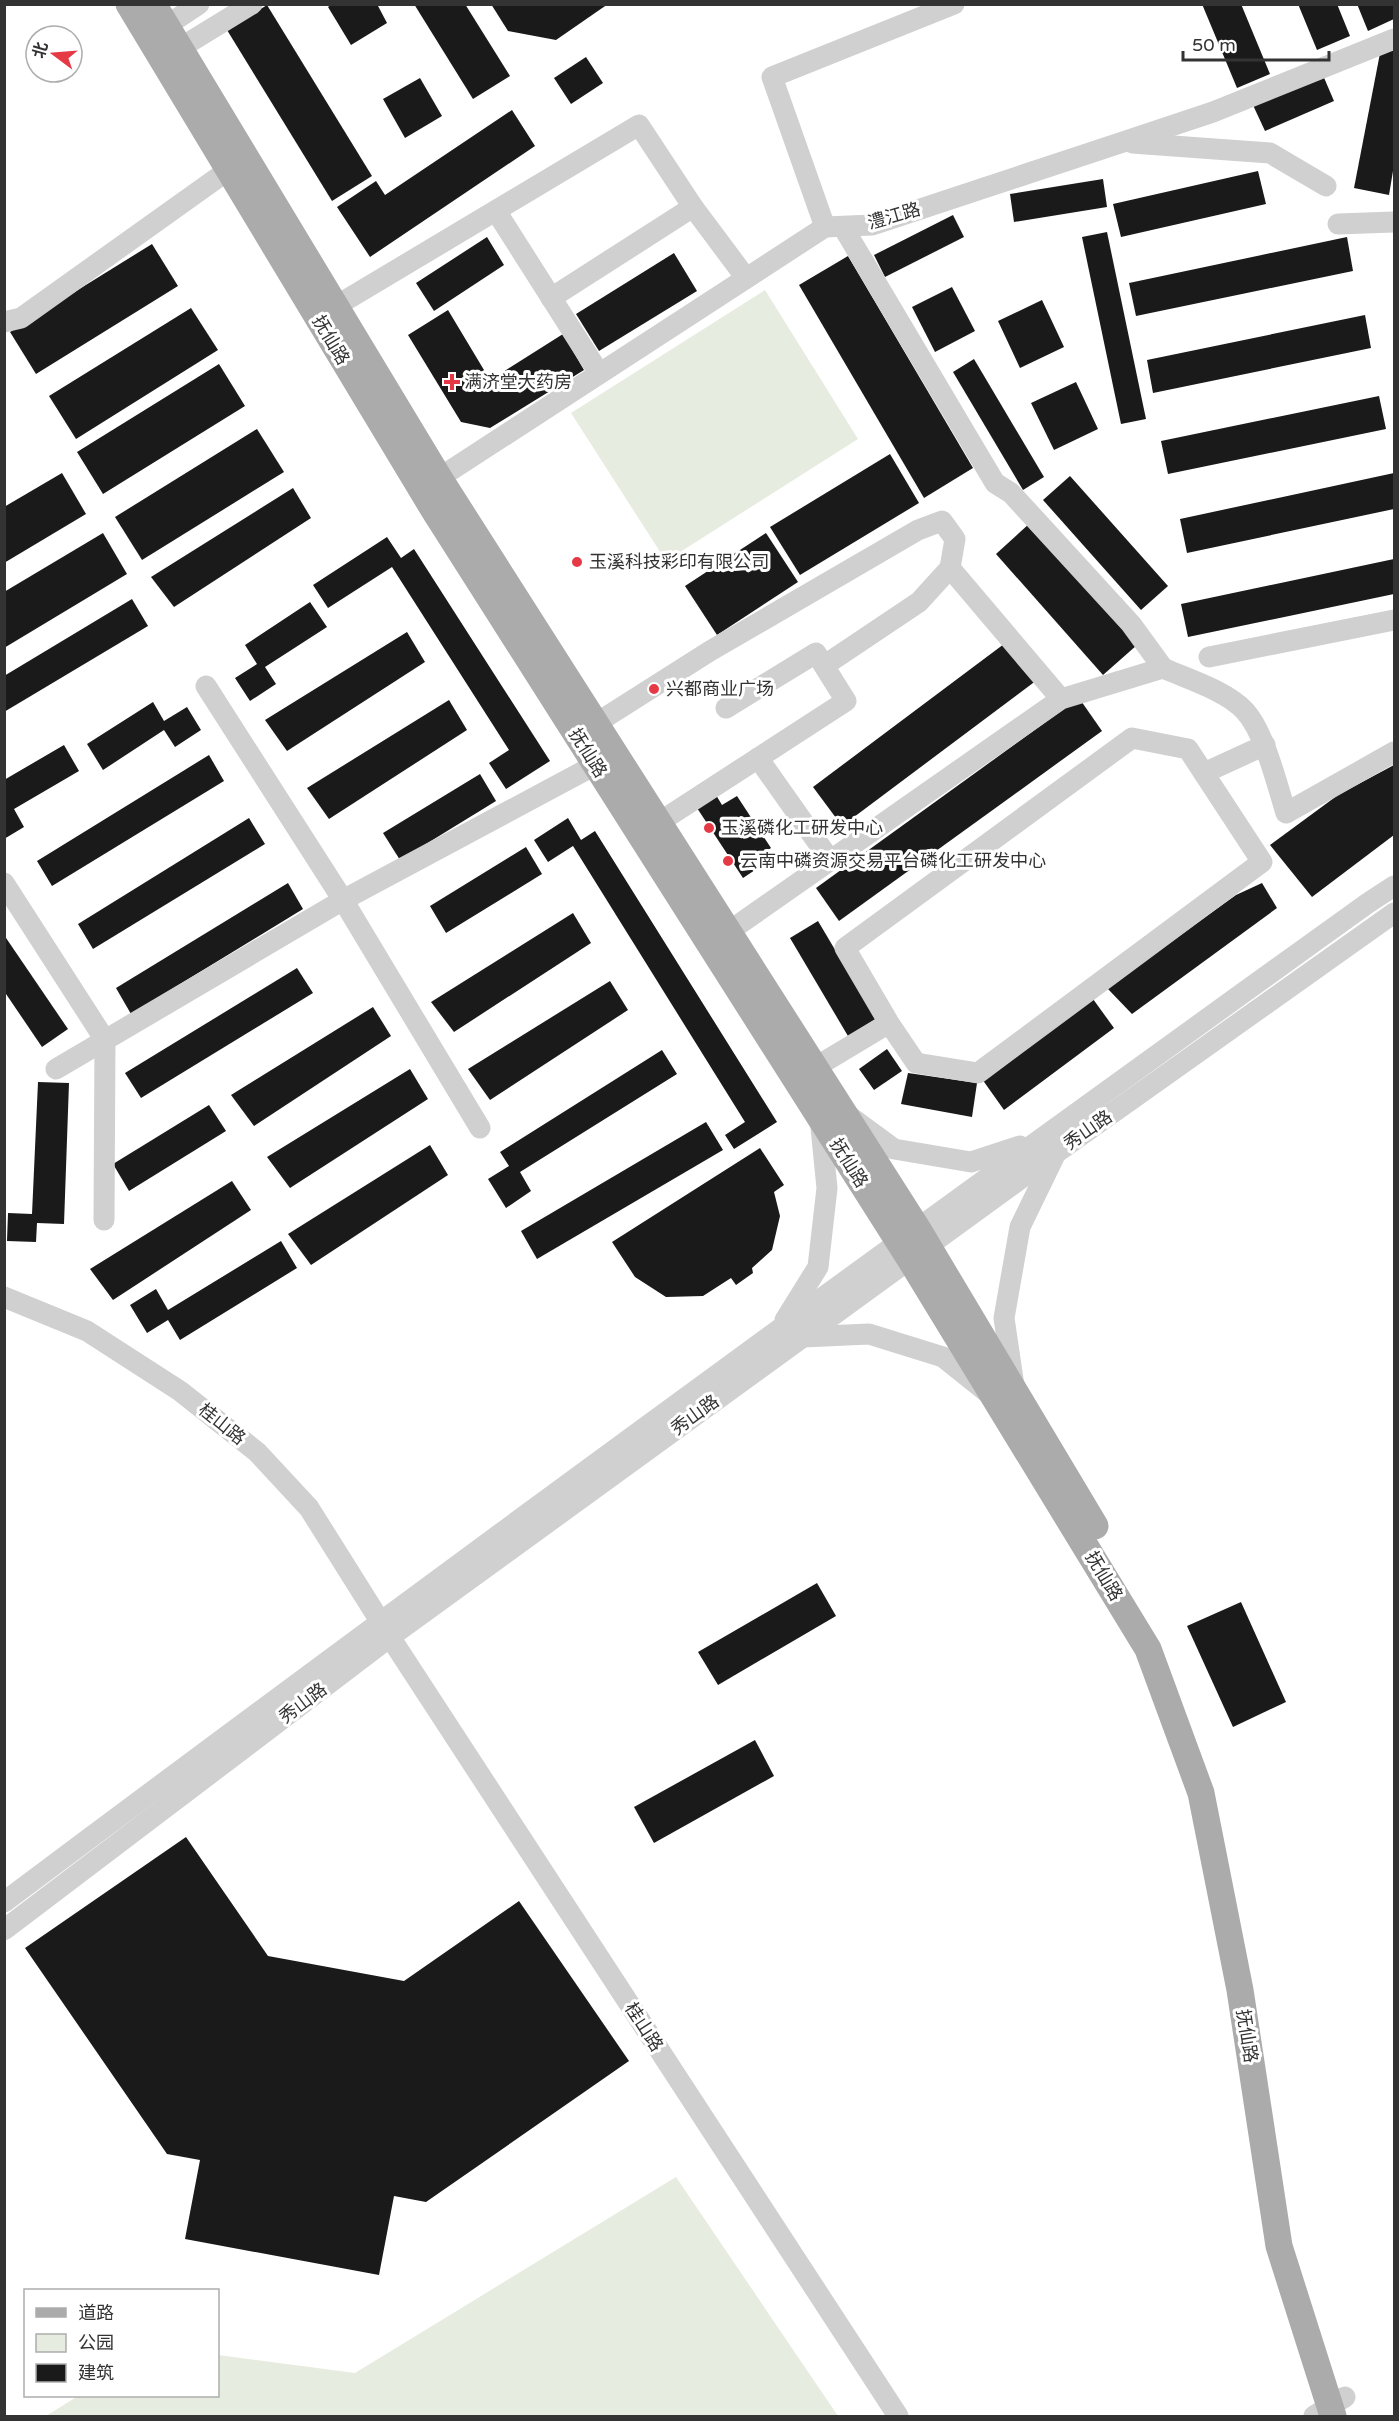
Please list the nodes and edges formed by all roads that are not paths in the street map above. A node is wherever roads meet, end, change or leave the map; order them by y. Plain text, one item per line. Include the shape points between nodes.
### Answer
1 (129, 4) edge
2 (199, 4) edge
3 (252, 4) edge
4 (954, 4) edge
5 (919, 11) edge
6 (166, 26) edge
7 (1395, 39) edge
8 (1123, 142) junction
9 (238, 163) junction
10 (1326, 186) dead end
11 (693, 207) junction
12 (496, 211) junction
13 (1395, 222) edge
14 (1338, 224) dead end
15 (834, 227) junction
16 (746, 278) junction
17 (551, 298) junction
18 (336, 306) junction
19 (4, 322) edge
20 (598, 373) junction
21 (439, 478) junction
22 (950, 568) junction
23 (1395, 621) edge
24 (1209, 657) dead end
25 (825, 665) junction
26 (1163, 668) junction
27 (206, 686) dead end
28 (1061, 699) junction
29 (726, 708) dead end
30 (595, 724) junction
31 (1264, 745) junction
32 (1395, 752) edge
33 (758, 758) junction
34 (596, 765) junction
35 (1204, 773) junction
36 (658, 823) junction
37 (830, 860) junction
38 (4, 883) edge
39 (1395, 886) edge
40 (343, 900) junction
41 (1395, 913) edge
42 (728, 932) junction
43 (889, 1023) junction
44 (105, 1040) junction
45 (814, 1068) junction
46 (56, 1069) dead end
47 (831, 1114) junction
48 (480, 1128) dead end
49 (1040, 1138) junction
50 (1056, 1153) junction
51 (104, 1220) dead end
52 (913, 1244) junction
53 (4, 1297) edge
54 (779, 1329) junction
55 (803, 1337) junction
56 (1006, 1396) junction
57 (385, 1629) junction
58 (4, 1902) edge
59 (4, 1930) edge
60 (1335, 2410) edge
61 (898, 2416) edge

1 - 9 main road, 抚仙路
2 - 6 street
3 - 6 street
4 - 5 street
5 - 15 street via 772,78
6 - 9 main road, 抚仙路
7 - 8 street, 澧江路 via 1213,112
8 - 10 street via 1270,153
8 - 15 street, 澧江路 via 872,225
9 - 18 main road, 抚仙路
9 - 19 street via 21,318
9 - 34 main road, 抚仙路 via 434,510
11 - 12 street via 639,125
11 - 16 street
11 - 17 street
12 - 17 street
12 - 18 street
13 - 14 street
15 - 16 street
15 - 26 street via 995,483 1011,494 1131,624
16 - 20 street
17 - 20 street
18 - 21 main road, 抚仙路
20 - 21 street
21 - 30 main road, 抚仙路
22 - 25 street via 919,602
22 - 28 street
22 - 30 street via 955,538 942,521 918,530 710,651
23 - 24 street
25 - 29 street via 816,653
25 - 33 street via 846,701
26 - 28 street
26 - 31 street via 1220,693 1245,711
27 - 40 street
28 - 37 street
30 - 36 main road, 抚仙路
31 - 32 street via 1286,813
31 - 35 street
33 - 36 street
33 - 37 street
34 - 40 street
34 - 47 main road, 抚仙路
35 - 43 street via 1188,749 1132,738 845,948
35 - 43 street via 1262,862 978,1073 916,1063
36 - 42 main road, 抚仙路
37 - 42 street
38 - 44 street
39 - 49 street, 秀山路
40 - 44 street
40 - 48 street
41 - 50 street, 秀山路
42 - 45 main road, 抚仙路
43 - 45 street
44 - 46 street
44 - 51 street
45 - 47 main road, 抚仙路
47 - 49 street via 894,1149 972,1162
47 - 52 main road, 抚仙路
47 - 54 street via 818,1267
49 - 52 street, 秀山路
50 - 52 street, 秀山路
50 - 56 street via 1020,1227 1004,1318
52 - 54 street, 秀山路
52 - 55 street, 秀山路
52 - 56 main road, 抚仙路
53 - 57 street, 桂山路 via 87,1331 180,1391 257,1452 309,1508
54 - 57 street, 秀山路
55 - 56 street via 869,1334 943,1357
55 - 57 street, 秀山路
56 - 60 main road, 抚仙路 via 1164,1642 1218,1788 1257,1987 1296,2241
57 - 58 street, 秀山路
57 - 59 street, 秀山路
57 - 61 street, 桂山路

